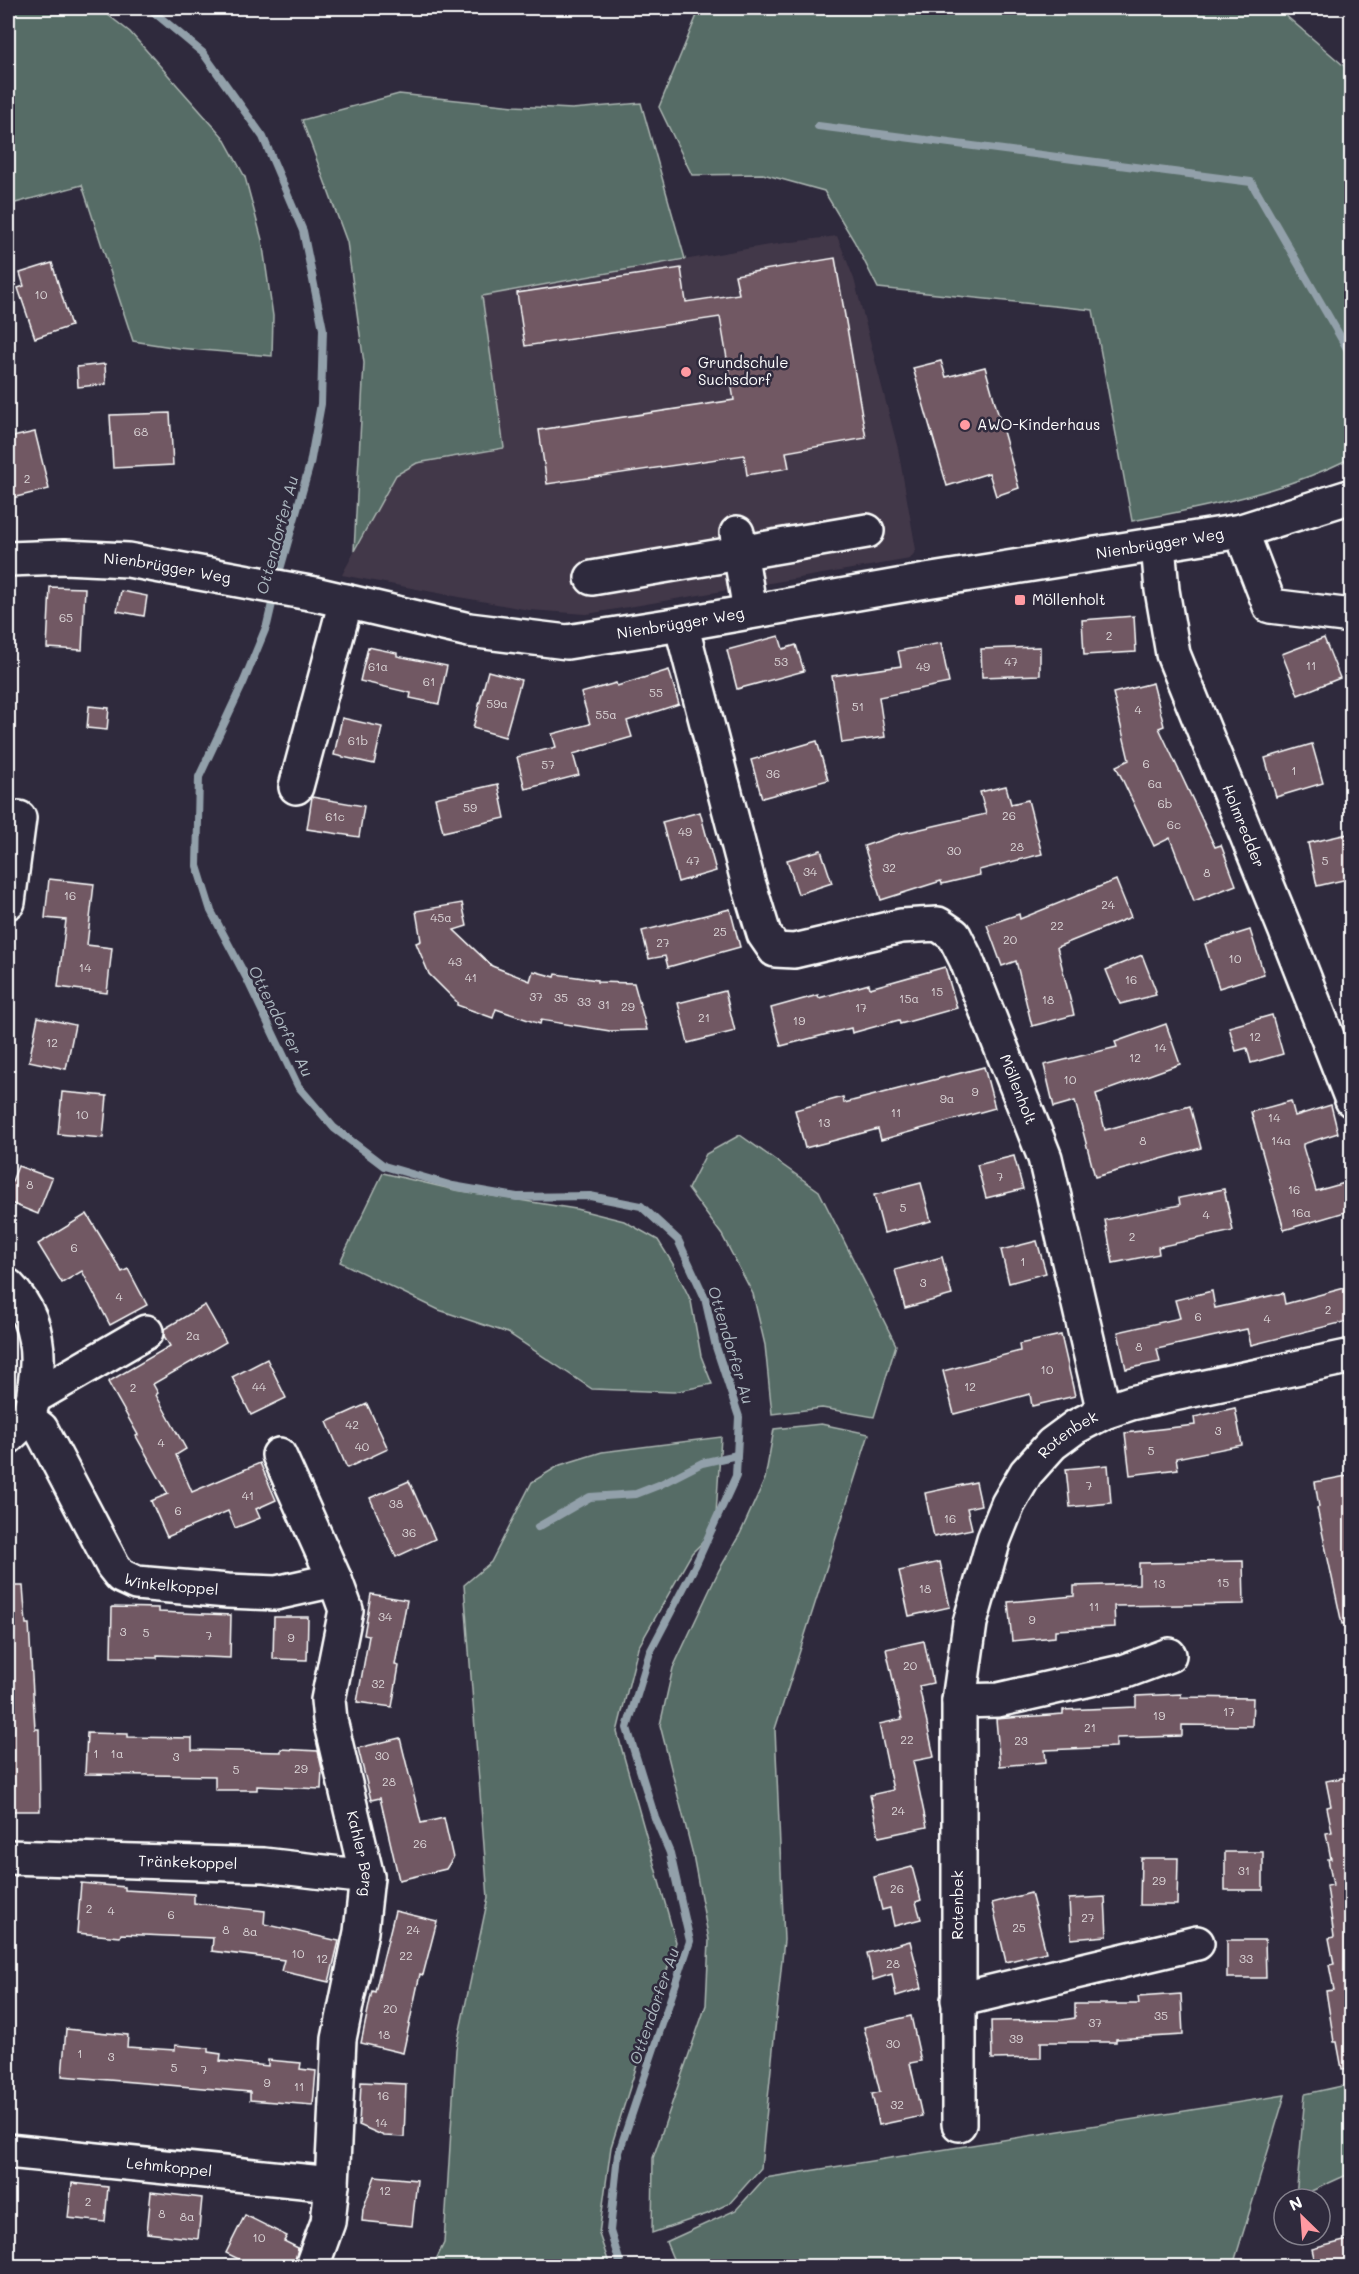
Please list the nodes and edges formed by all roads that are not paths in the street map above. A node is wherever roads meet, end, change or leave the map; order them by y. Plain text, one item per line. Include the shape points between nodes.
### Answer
1 (1352, 496) edge
2 (867, 531) dead end
3 (1241, 531) junction
4 (738, 543) junction
5 (1158, 545) junction
6 (8, 559) edge
7 (592, 578) dead end
8 (346, 601) junction
9 (750, 611) junction
10 (1352, 616) edge
11 (681, 624) junction
12 (296, 787) dead end
13 (20, 818) dead end
14 (8, 902) edge
15 (1352, 1100) edge
16 (8, 1286) edge
17 (146, 1332) dead end
18 (1352, 1356) edge
19 (1104, 1412) junction
20 (23, 1417) edge
21 (279, 1455) dead end
22 (335, 1580) junction
23 (1169, 1655) dead end
24 (959, 1701) junction
25 (8, 1857) edge
26 (367, 1877) junction
27 (1197, 1943) dead end
28 (958, 2000) junction
29 (959, 2124) dead end
30 (8, 2151) edge
31 (332, 2184) junction
32 (312, 2266) edge

1 - 3 street, Nienbrügger Weg
2 - 4 street
3 - 5 street, Nienbrügger Weg
3 - 10 street via 1270,606
4 - 7 street
4 - 9 street
5 - 9 street, Nienbrügger Weg
5 - 15 street, Holmredder via 1173,654
6 - 8 street, Nienbrügger Weg via 128,560
8 - 11 street, Nienbrügger Weg via 469,630 567,642
8 - 12 street
9 - 11 street, Nienbrügger Weg
11 - 19 street, Möllenholt via 752,895 764,934 775,950 794,951 901,926 938,924 954,935 1045,1158
13 - 14 street
16 - 20 street via 28,1312 39,1364
17 - 20 street
18 - 19 street, Rotenbek
19 - 24 street, Rotenbek via 1052,1444 1026,1473 1008,1504 970,1623
20 - 22 street, Winkelkoppel via 41,1429 121,1576 136,1583 276,1593
21 - 22 street, Kahler Berg
22 - 26 street, Kahler Berg via 346,1610 328,1700 330,1720
23 - 24 street via 1126,1671 1009,1698
24 - 28 street, Rotenbek
25 - 26 street, Tränkekoppel via 264,1865
26 - 31 street, Kahler Berg via 361,1932 339,2040
27 - 28 street
28 - 29 street, Rotenbek
30 - 31 street, Lehmkoppel
31 - 32 street, Kahler Berg via 328,2222

